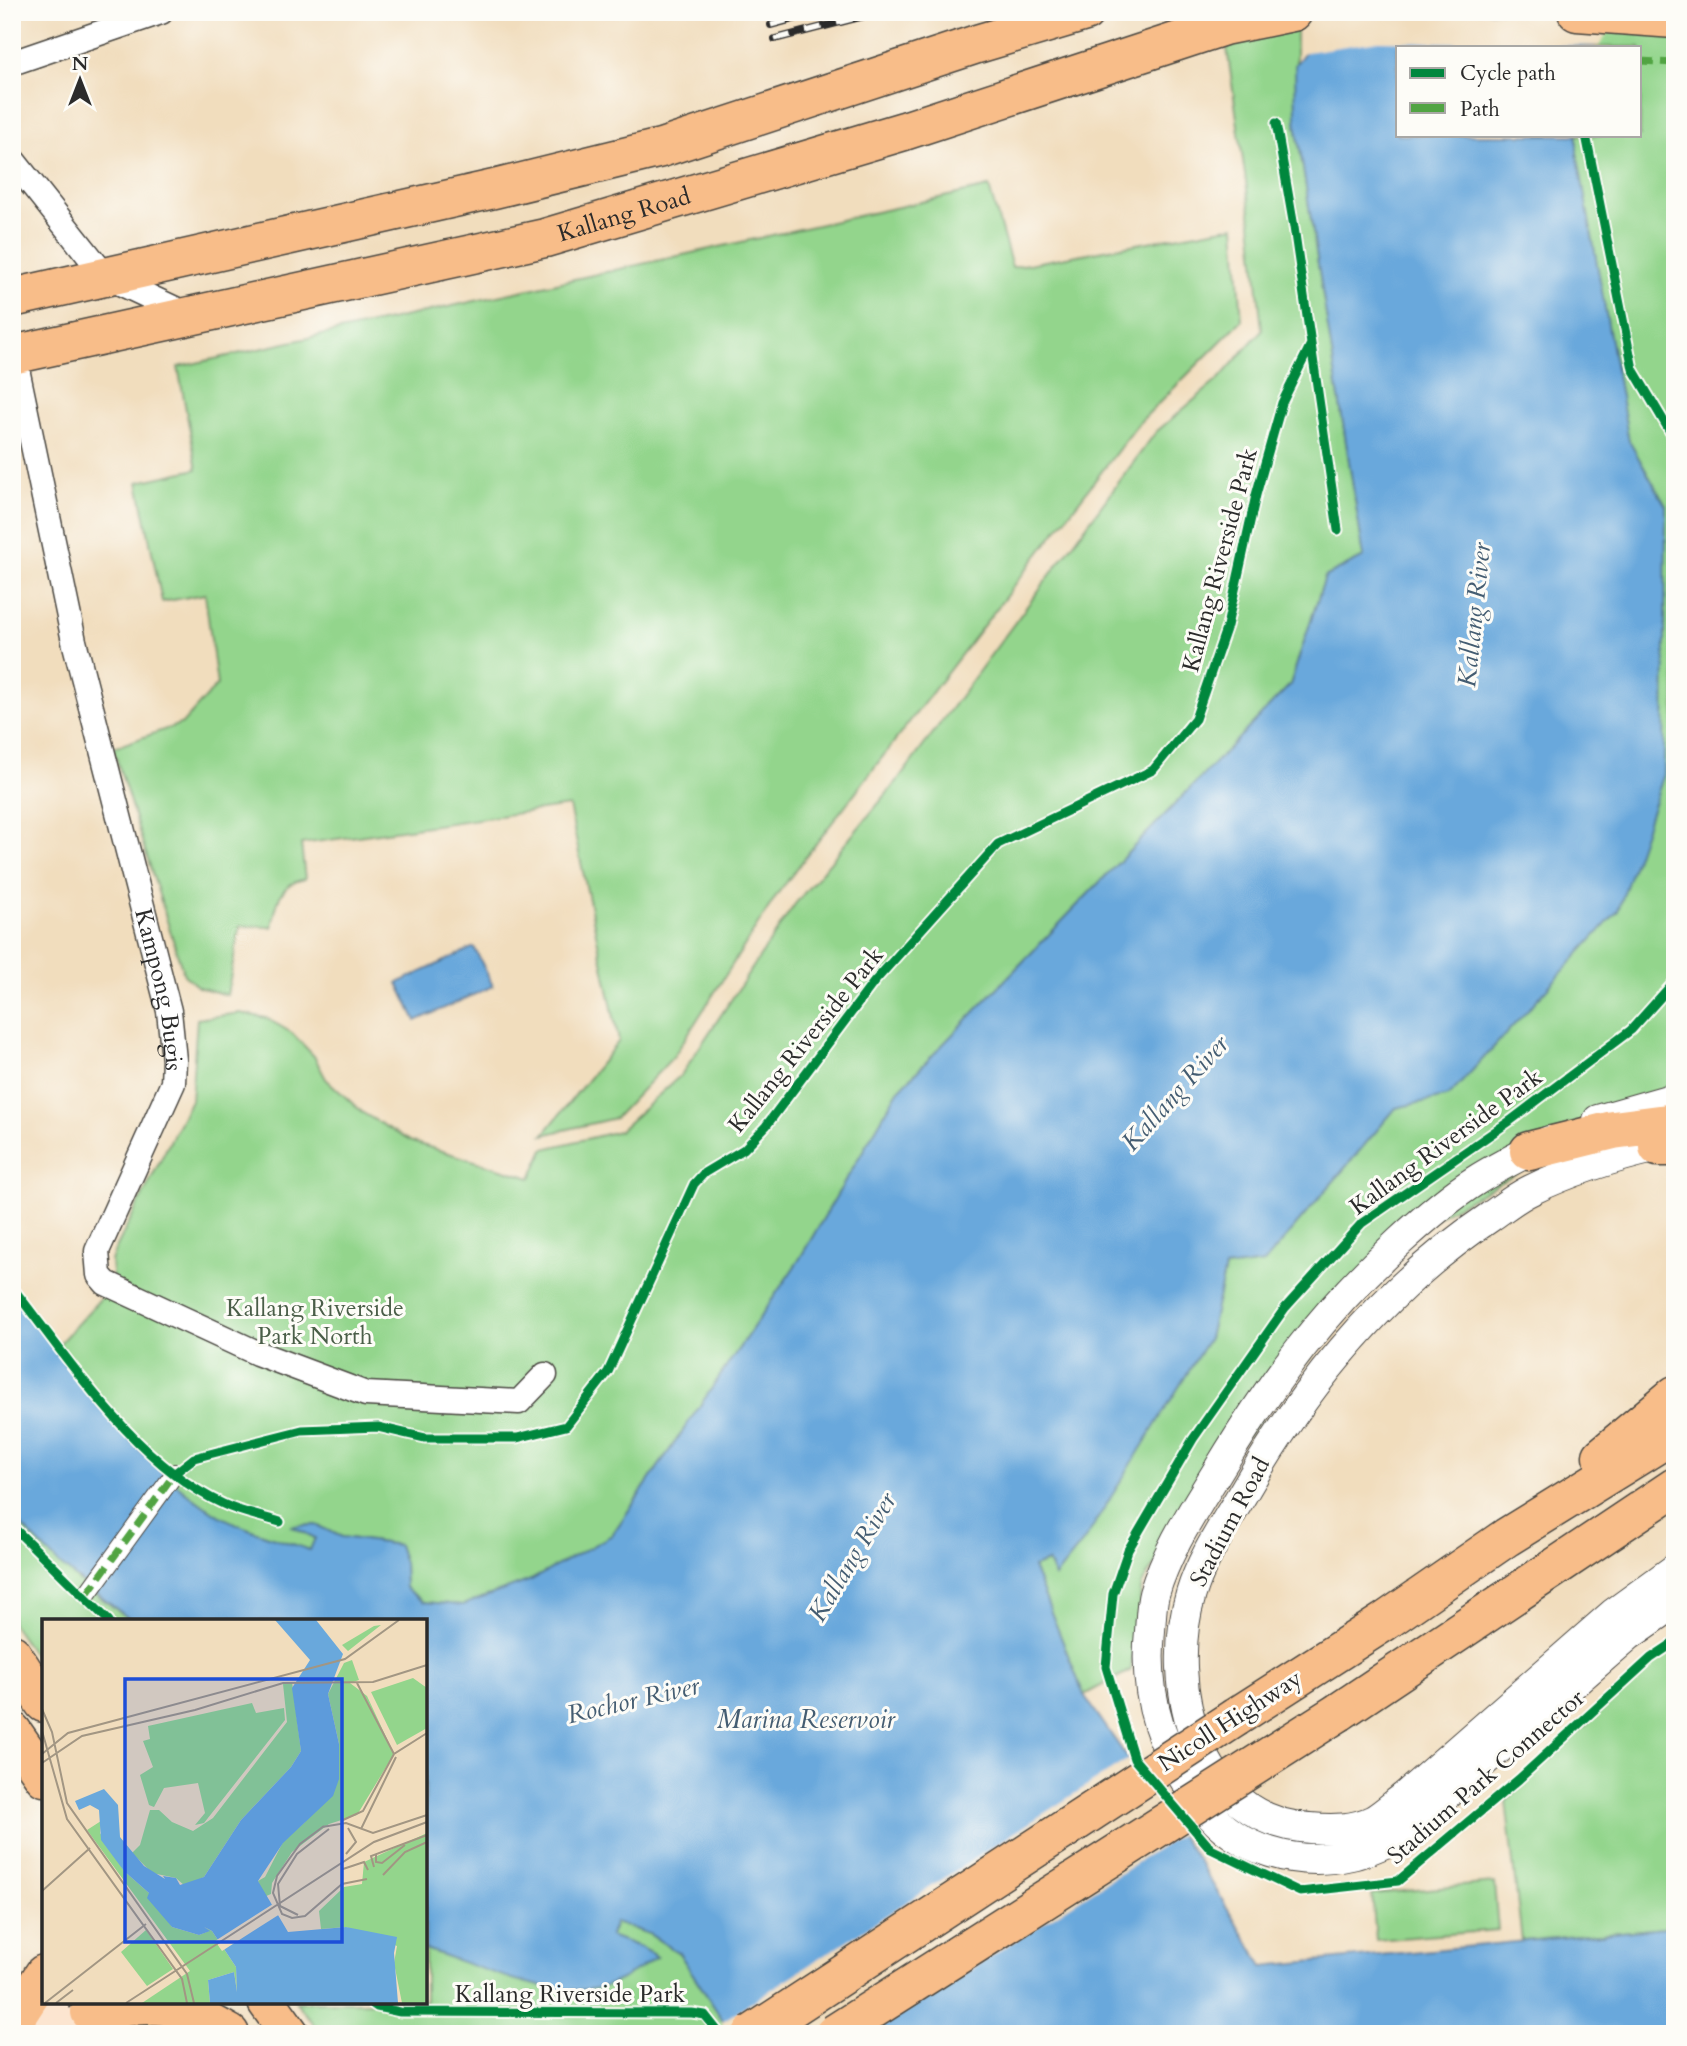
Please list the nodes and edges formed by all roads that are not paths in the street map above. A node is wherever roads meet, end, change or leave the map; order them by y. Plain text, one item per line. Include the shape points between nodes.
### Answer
1 (161, 12) edge
2 (1086, 12) edge
3 (1577, 12) edge
4 (1283, 13) edge
5 (1660, 18) edge
6 (12, 63) edge
7 (839, 90) junction
8 (890, 135) junction
9 (12, 159) edge
10 (105, 276) junction
11 (12, 298) edge
12 (188, 315) junction
13 (13, 352) edge
14 (1675, 1098) edge
15 (1669, 1139) edge
16 (1529, 1152) junction
17 (544, 1375) dead end
18 (1675, 1395) edge
19 (1654, 1436) edge
20 (174, 1473) dead end
21 (1665, 1494) edge
22 (1675, 1569) edge
23 (87, 1594) dead end
24 (1675, 1603) edge
25 (12, 1654) edge
26 (42, 1700) edge
27 (12, 1731) edge
28 (42, 1774) edge
29 (208, 2004) edge
30 (268, 2004) edge
31 (29, 2005) edge
32 (80, 2020) edge
33 (230, 2034) edge
34 (290, 2034) edge
35 (752, 2034) edge
36 (834, 2034) edge

1 - 6 street
2 - 7 main road
3 - 5 main road
4 - 8 main road, Kallang Road via 1224,26
7 - 8 main road via 883,97 895,107 896,123
7 - 10 main road via 648,151
8 - 12 main road, Kallang Road via 545,238
9 - 10 street
10 - 11 main road
10 - 12 street
12 - 13 main road, Kallang Road
13 - 17 street, Kampong Bugis via 74,641 173,1039 173,1083 97,1251 99,1275 106,1283 185,1322 366,1394 519,1402
14 - 16 street, Stadium Road via 1582,1125
15 - 16 main road via 1613,1130
15 - 22 street, Stadium Road via 1600,1160 1529,1191 1458,1238 1336,1355 1270,1447 1191,1593 1182,1642 1185,1704 1204,1762 1241,1806 1269,1820 1340,1830 1374,1820 1613,1614
16 - 24 street, Stadium Road via 1473,1182 1359,1278 1301,1344 1248,1420 1183,1528 1154,1595 1147,1665 1156,1722 1181,1778 1216,1822 1252,1848 1294,1858 1351,1856 1396,1838 1629,1634
18 - 19 main road, Nicoll Highway
19 - 35 main road, Nicoll Highway, bridge via 1384,1622
20 - 23 street
21 - 36 main road, Nicoll Highway, bridge via 1339,1712
25 - 26 main road
27 - 28 main road
29 - 33 main road
30 - 34 main road
31 - 32 main road
32 - 33 main road via 148,2004 170,2005

